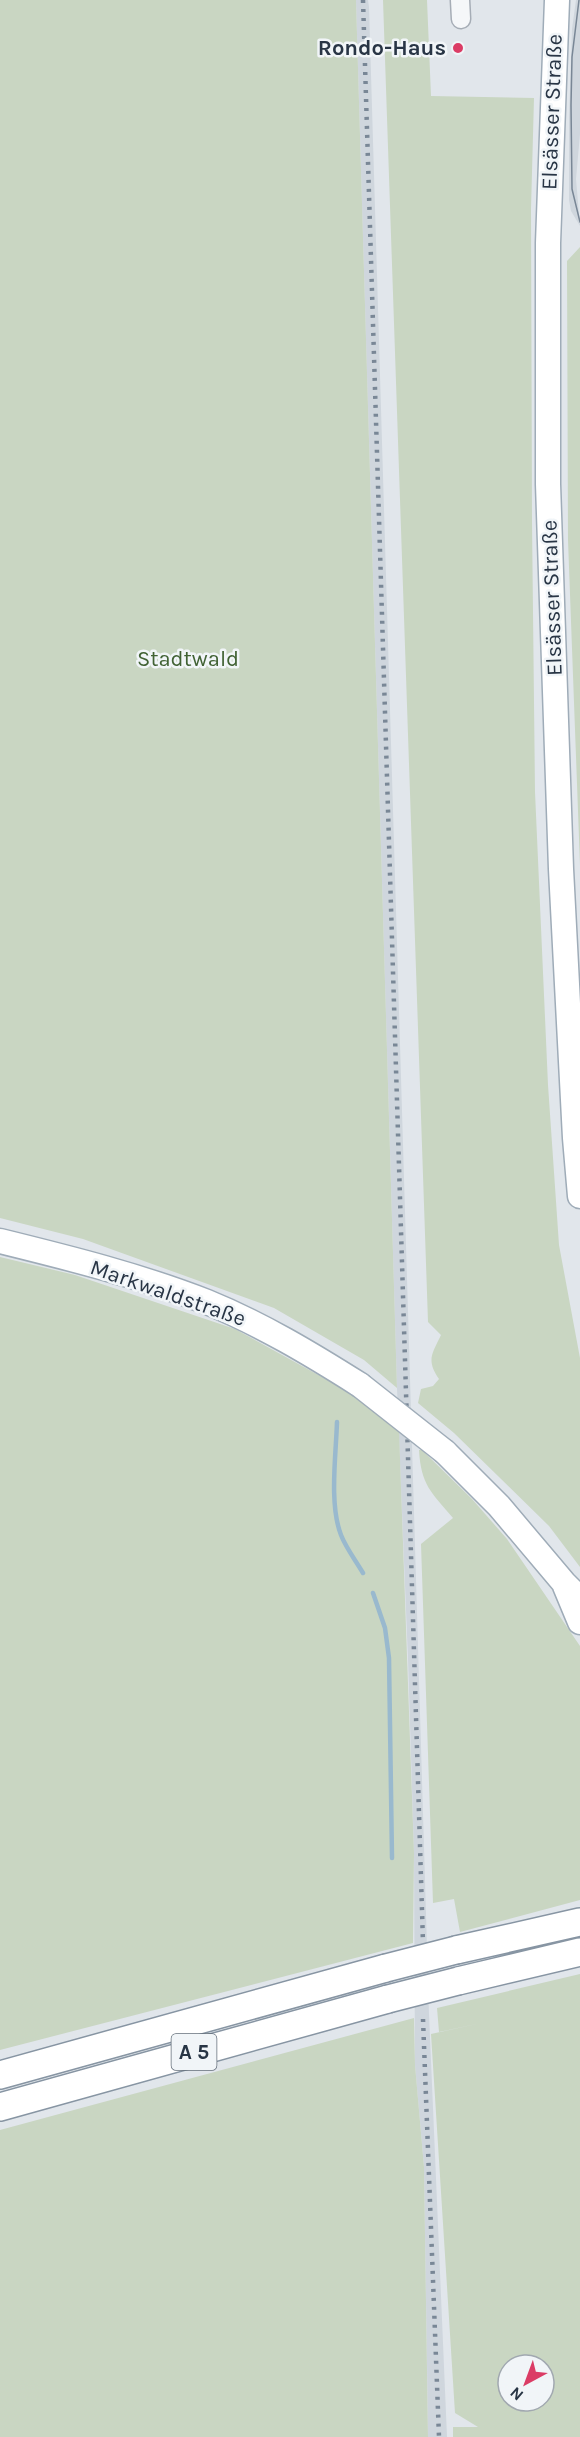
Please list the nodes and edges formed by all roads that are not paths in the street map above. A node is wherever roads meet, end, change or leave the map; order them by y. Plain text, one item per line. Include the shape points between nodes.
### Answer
1 (460, 0) edge
2 (557, 0) edge
3 (461, 19) dead end
4 (579, 1183) edge
5 (0, 1241) edge
6 (572, 1591) edge
7 (580, 1622) edge
8 (580, 1922) edge
9 (580, 1952) edge
10 (0, 2075) edge
11 (0, 2107) edge

1 - 3 street
2 - 4 main road, Elsässer Straße via 548,243 548,484 561,869
5 - 6 main road, Markwaldstraße, bridge via 134,1277 206,1302 303,1348 360,1385 445,1452 499,1506
6 - 7 main road, Markwaldstraße
8 - 10 highway, A 5, bridge via 386,1968
9 - 11 highway, A 5, bridge via 388,1999

